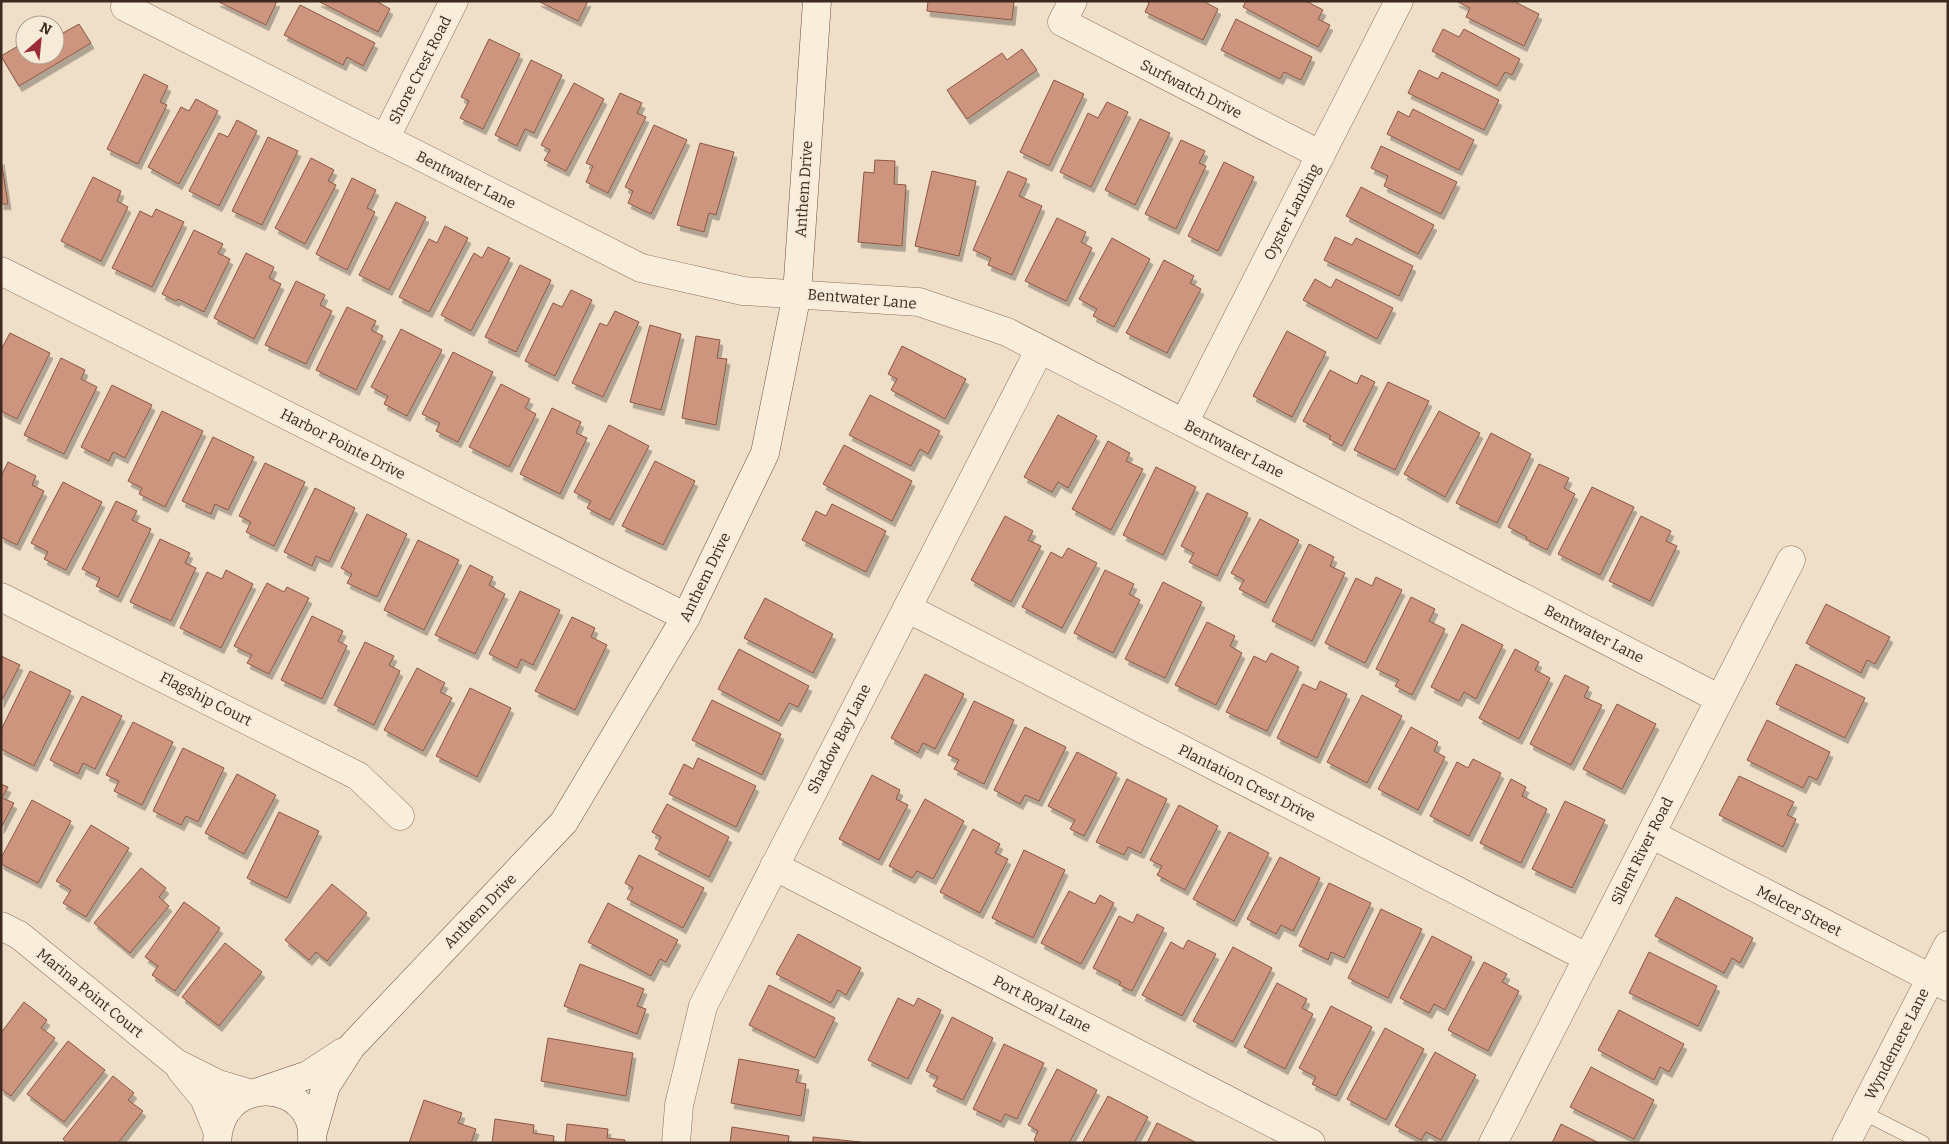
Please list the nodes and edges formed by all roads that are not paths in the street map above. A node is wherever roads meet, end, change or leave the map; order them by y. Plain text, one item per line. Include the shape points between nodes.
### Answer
1 (454, 1) edge
2 (817, 1) edge
3 (1399, 1) edge
4 (127, 4) edge
5 (1067, 12) edge
6 (385, 139) junction
7 (1321, 155) junction
8 (1, 271) edge
9 (797, 294) junction
10 (1040, 349) junction
11 (1184, 423) junction
12 (1791, 560) dead end
13 (1, 597) edge
14 (907, 608) junction
15 (686, 617) junction
16 (1720, 699) junction
17 (400, 816) dead end
18 (1651, 834) junction
19 (774, 866) junction
20 (1, 926) edge
21 (1948, 945) edge
22 (1588, 958) junction
23 (1939, 983) edge
24 (351, 1047) junction
25 (176, 1063) junction
26 (255, 1092) junction
27 (1862, 1112) junction
28 (217, 1136) edge
29 (312, 1139) edge
30 (676, 1143) edge
31 (1311, 1143) edge
32 (1493, 1143) edge
33 (1846, 1143) edge
34 (1923, 1143) edge

1 - 6 street, Shore Crest Road
2 - 9 street, Anthem Drive
3 - 7 street, Oyster Landing
4 - 6 street, Bentwater Lane
5 - 7 street, Surfwatch Drive
6 - 9 street, Bentwater Lane via 641,268 743,291
7 - 11 street, Oyster Landing
8 - 15 street, Harbor Pointe Drive
9 - 10 street, Bentwater Lane via 919,302 1007,332
9 - 15 street, Anthem Drive via 765,453
10 - 11 street, Bentwater Lane
10 - 14 street, Shadow Bay Lane
11 - 16 street, Bentwater Lane
12 - 16 street, Silent River Road
13 - 17 street, Flagship Court via 358,776
14 - 19 street, Shadow Bay Lane
14 - 22 street, Plantation Crest Drive
15 - 24 street, Anthem Drive via 564,822
16 - 18 street, Silent River Road
18 - 22 street, Silent River Road
18 - 23 street, Melcer Street
19 - 30 street, Shadow Bay Lane via 703,1006 679,1105
19 - 31 street, Port Royal Lane
20 - 25 street, Marina Point Court via 19,935
21 - 23 street, Wyndemere Lane
22 - 32 street, Silent River Road
23 - 27 street, Wyndemere Lane
24 - 26 street, Anthem Drive via 308,1075
24 - 29 street, Anthem Drive via 326,1086
25 - 26 street, Marina Point Court via 218,1084
25 - 28 street, Marina Point Court via 204,1098
26 - 28 street, Anthem Drive via 228,1108
26 - 29 street, Marina Point Court via 285,1095 296,1102 304,1112
27 - 33 street, Wyndemere Lane
27 - 34 lane

